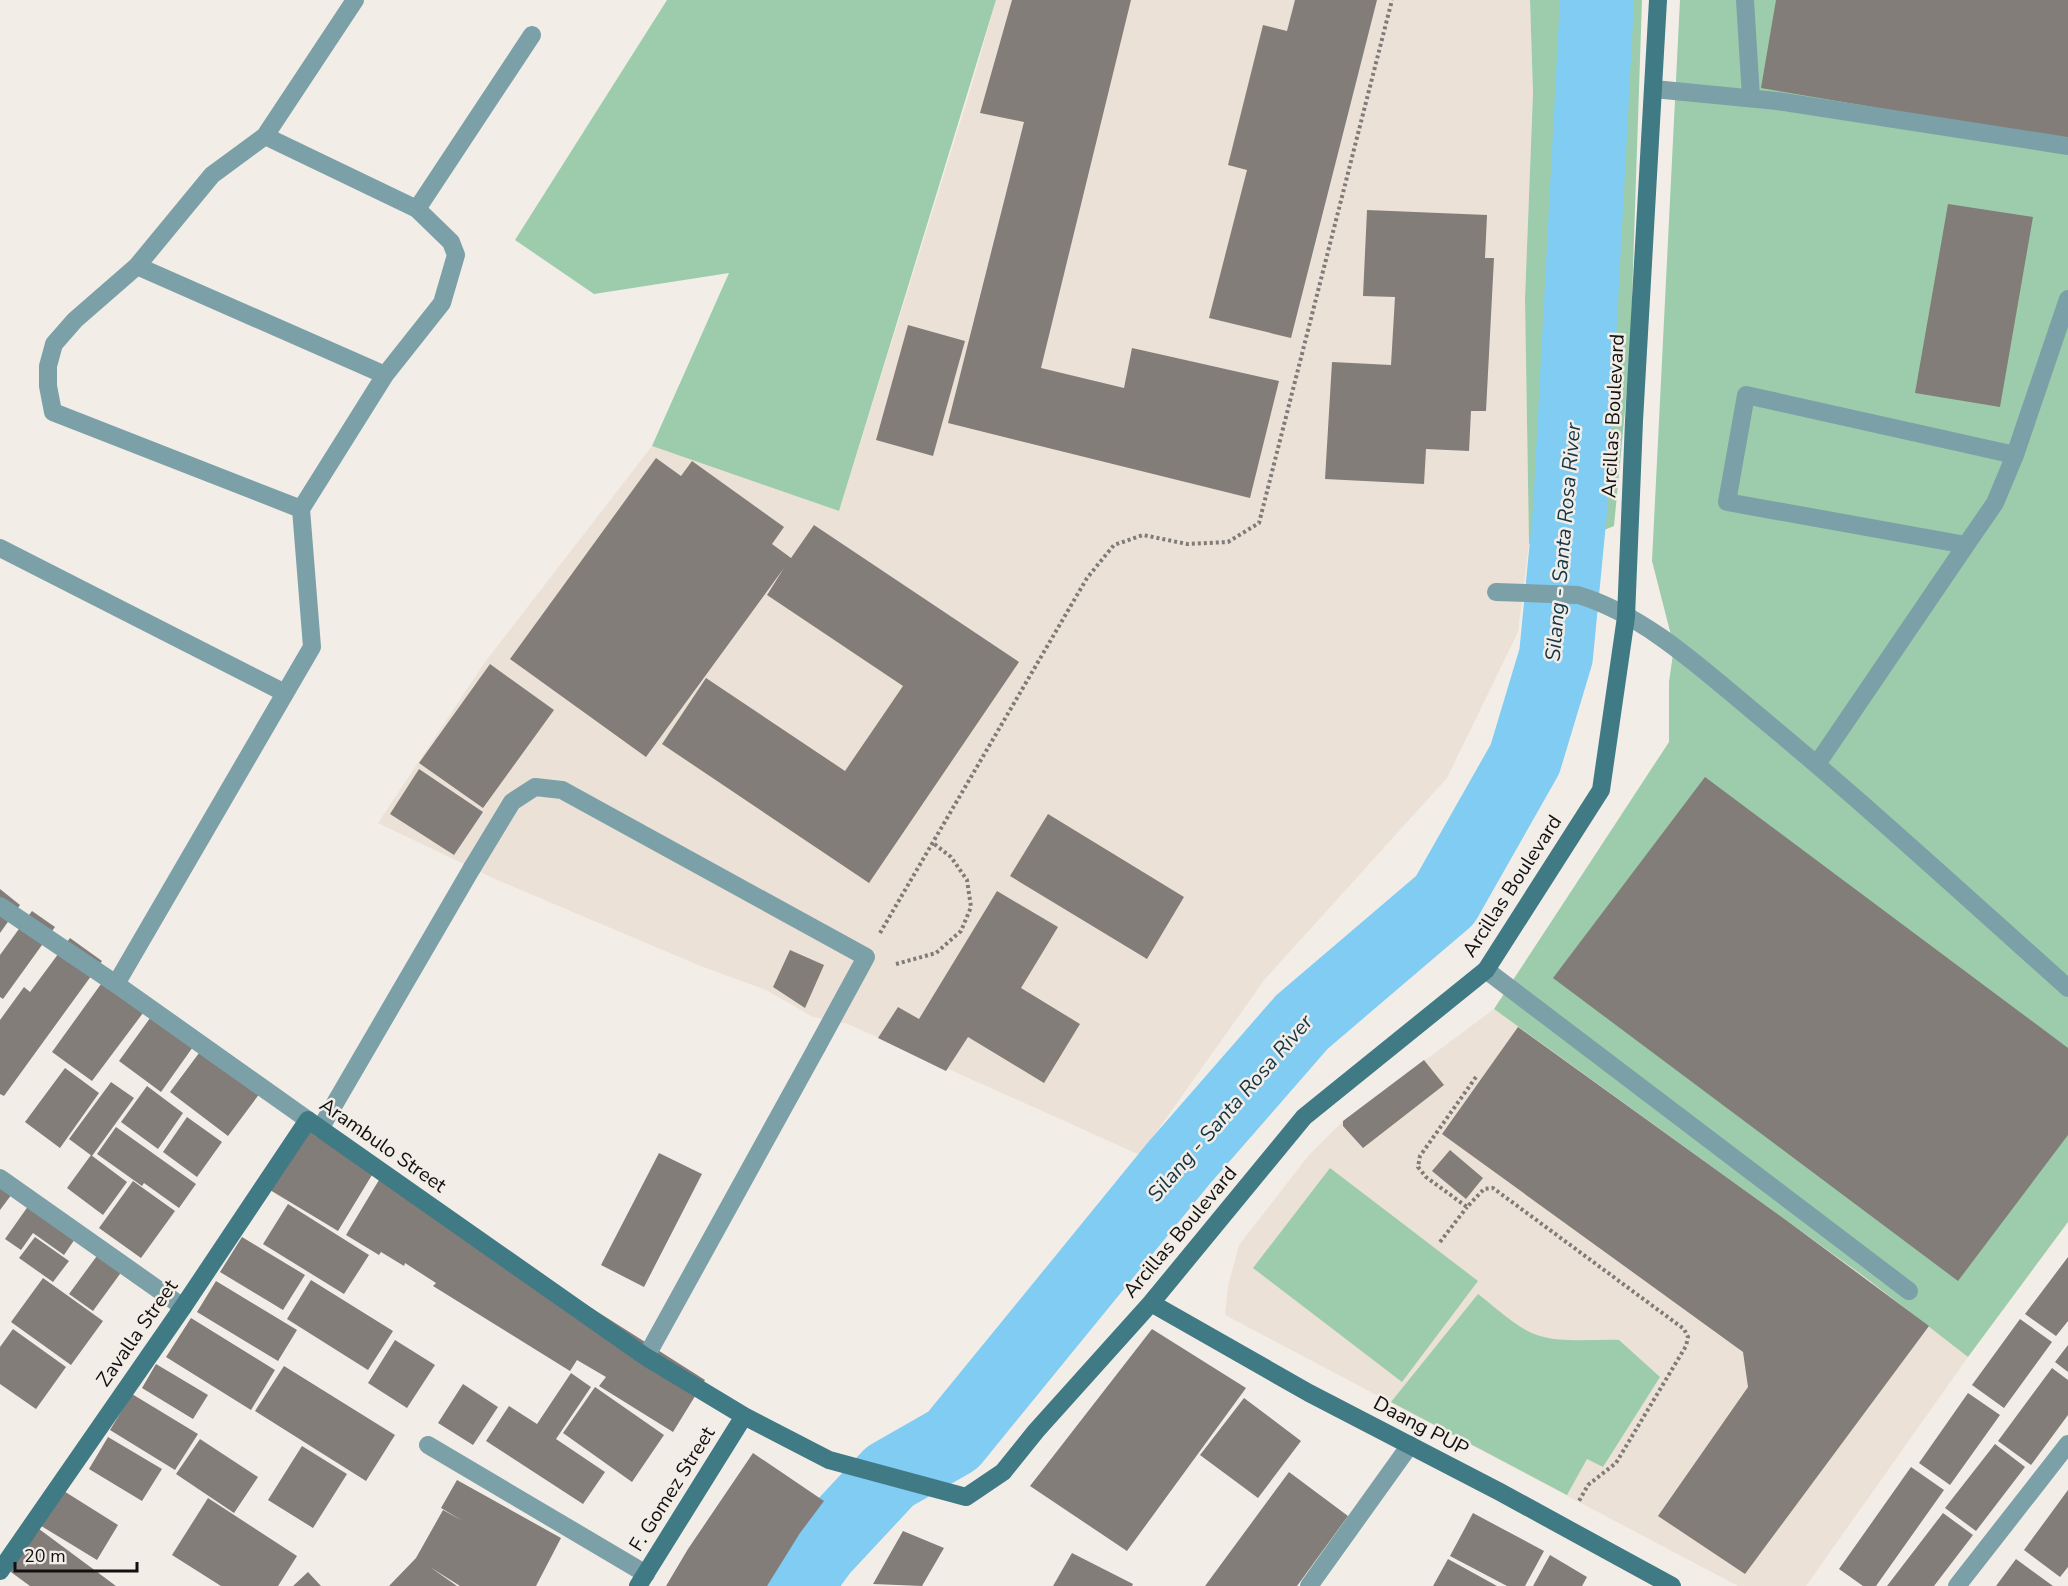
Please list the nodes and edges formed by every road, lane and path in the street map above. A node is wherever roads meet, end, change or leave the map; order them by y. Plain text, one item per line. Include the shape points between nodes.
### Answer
1 (355, 0) edge
2 (1392, 0) edge
3 (1658, 0) edge
4 (1745, 0) edge
5 (532, 35) dead end
6 (1654, 89) junction
7 (1751, 97) junction
8 (266, 136) junction
9 (2068, 146) edge
10 (417, 209) junction
11 (137, 266) junction
12 (2068, 299) edge
13 (386, 375) junction
14 (2016, 455) junction
15 (301, 509) junction
16 (1966, 545) junction
17 (0, 548) edge
18 (1496, 592) dead end
19 (1626, 617) junction
20 (285, 693) junction
21 (1817, 764) junction
22 (933, 843) junction
23 (0, 906) edge
24 (866, 957) junction
25 (1486, 970) junction
26 (116, 984) junction
27 (2068, 988) edge
28 (1476, 1077) dead end
29 (314, 1124) junction
30 (0, 1178) edge
31 (1467, 1207) junction
32 (1440, 1242) dead end
33 (1909, 1291) dead end
34 (1151, 1303) junction
35 (183, 1307) junction
36 (646, 1357) junction
37 (744, 1416) junction
38 (2068, 1444) edge
39 (428, 1445) dead end
40 (1410, 1445) junction
41 (1563, 1527) junction
42 (0, 1570) edge
43 (642, 1580) edge
44 (1309, 1586) edge
45 (1672, 1586) edge
46 (1957, 1586) edge

1 - 8 street
2 - 22 path via 1259,522 1228,542 1187,544 1143,535 1114,545 1087,578
3 - 6 main road, Arcillas Boulevard
4 - 7 street
5 - 10 street
6 - 7 street
6 - 19 main road, Arcillas Boulevard
7 - 9 street
8 - 10 street
8 - 11 street via 212,176
10 - 13 street via 452,242 456,255 442,303
11 - 13 street
11 - 15 street via 75,320 54,344 48,366 53,412
12 - 14 street
13 - 15 street
14 - 16 street via 1995,503
14 - 16 street via 1746,395 1727,502
15 - 20 street via 312,647
16 - 21 street
17 - 20 street
18 - 19 street via 1578,595
19 - 21 street via 1674,646
19 - 25 main road, Arcillas Boulevard via 1601,790
20 - 26 street
21 - 27 street
22 - 24 path
22 - 24 path via 951,857 967,880 971,907 961,931 936,953 894,964
23 - 26 street, Arambulo Street
24 - 29 street via 562,790 535,787 512,802
24 - 36 street
25 - 33 street
25 - 34 main road, Arcillas Boulevard via 1304,1116
26 - 29 street, Arambulo Street
28 - 31 path via 1420,1156 1418,1167
29 - 35 main road, Zavalla Street
29 - 36 main road, Arambulo Street
30 - 35 street
31 - 32 path
31 - 41 path via 1484,1189 1493,1188 1684,1329 1688,1337 1616,1463 1588,1485
34 - 37 main road, Arcillas Boulevard via 1003,1472 966,1497 829,1460
34 - 40 main road, Daang PUP
35 - 42 main road, Zavalla Street
36 - 37 main road, Arambulo Street
37 - 43 main road, F. Gomez Street
38 - 46 street
39 - 43 street
40 - 41 main road, Daang PUP
40 - 44 street
41 - 45 main road, Daang PUP

